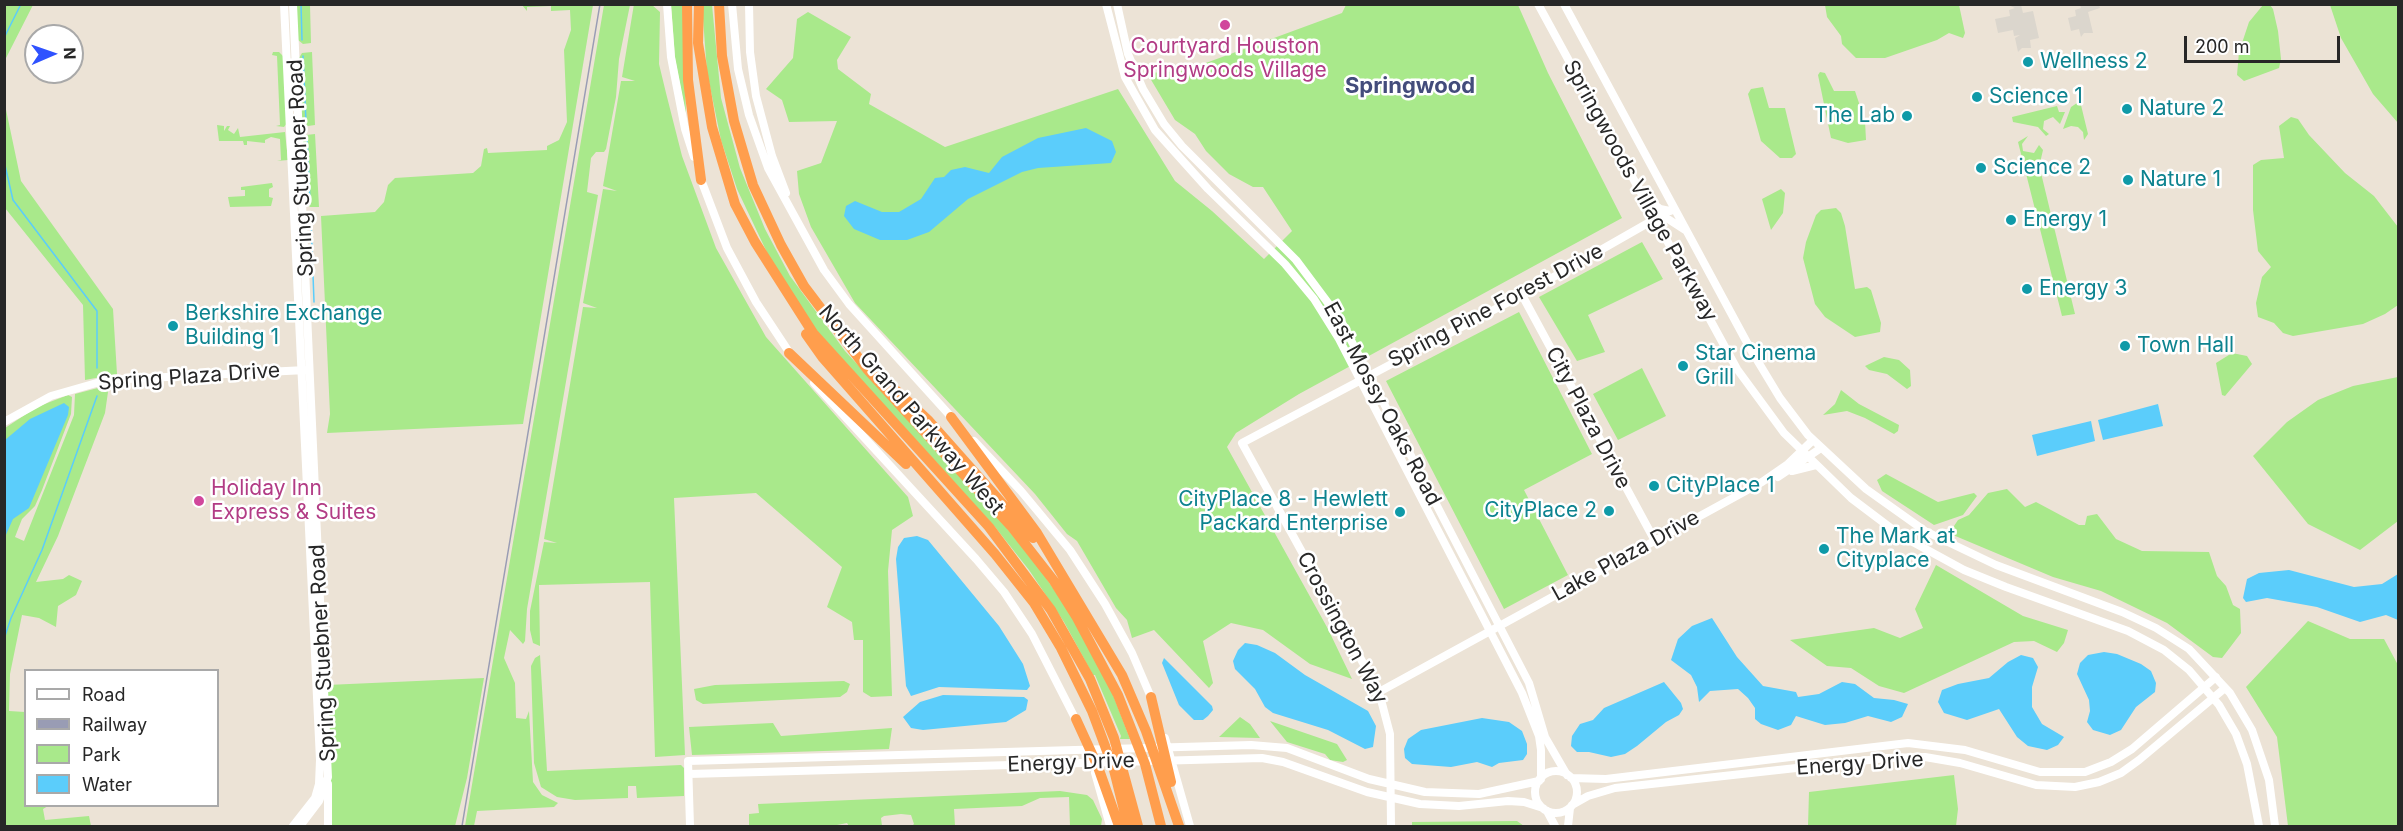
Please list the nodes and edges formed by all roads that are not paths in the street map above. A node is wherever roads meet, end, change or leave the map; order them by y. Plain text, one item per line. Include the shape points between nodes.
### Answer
1 (284, 4) edge
2 (293, 4) edge
3 (667, 4) edge
4 (687, 4) edge
5 (699, 4) edge
6 (719, 4) edge
7 (732, 4) edge
8 (749, 4) edge
9 (1106, 4) edge
10 (1117, 4) edge
11 (1538, 4) edge
12 (1564, 4) edge
13 (701, 180) junction
14 (1642, 195) junction
15 (293, 210) junction
16 (1670, 211) dead end
17 (303, 213) junction
18 (1657, 218) junction
19 (796, 219) junction
20 (1686, 231) junction
21 (1298, 263) junction
22 (1290, 270) junction
23 (772, 271) junction
24 (1522, 295) junction
25 (789, 353) junction
26 (856, 353) junction
27 (305, 370) junction
28 (1364, 376) junction
29 (951, 417) junction
30 (4, 422) edge
31 (1813, 440) junction
32 (1242, 443) joint
33 (1821, 448) junction
34 (1804, 455) junction
35 (1413, 461) junction
36 (1405, 465) junction
37 (1816, 465) junction
38 (310, 471) junction
39 (1782, 474) junction
40 (1762, 482) junction
41 (940, 495) junction
42 (1456, 541) junction
43 (1655, 541) junction
44 (1447, 546) junction
45 (1062, 573) junction
46 (1500, 626) junction
47 (1491, 631) junction
48 (2216, 677) junction
49 (2225, 687) junction
50 (2205, 688) junction
51 (1379, 692) junction
52 (1151, 698) joint
53 (2214, 699) junction
54 (1076, 719) joint
55 (1251, 745) junction
56 (890, 755) junction
57 (1251, 758) junction
58 (1170, 765) junction
59 (1095, 767) junction
60 (890, 768) junction
61 (689, 774) junction
62 (1569, 776) junction
63 (328, 777) junction
64 (1540, 780) junction
65 (1391, 784) junction
66 (1391, 797) junction
67 (1571, 806) junction
68 (1545, 809) junction
69 (296, 826) edge
70 (328, 826) edge
71 (690, 826) edge
72 (1110, 826) edge
73 (1119, 826) edge
74 (1128, 826) edge
75 (1138, 826) edge
76 (1161, 826) edge
77 (1179, 826) edge
78 (1190, 826) edge
79 (1391, 826) edge
80 (1555, 826) edge
81 (1568, 826) edge
82 (2259, 826) edge
83 (2274, 826) edge

1 - 15 street, Spring Stuebner Road
2 - 17 street, Spring Stuebner Road
3 - 13 street via 671,57
4 - 13 highway via 688,80
5 - 23 highway, North Grand Parkway West via 698,43 712,127 735,204
6 - 26 highway, North Grand Parkway West via 722,56 734,121 760,202 804,286
7 - 19 street via 738,69 749,115 768,168
8 - 19 street via 756,96 771,156
9 - 22 street, East Mossy Oaks Road via 1125,76 1155,130 1187,168
10 - 21 street, East Mossy Oaks Road via 1128,54 1164,124
11 - 14 street, Springwoods Village Parkway
12 - 20 street, Springwoods Village Parkway
13 - 25 street via 727,248
14 - 16 street via 1660,209
14 - 18 street, Springwoods Village Parkway
15 - 17 street
15 - 27 street, Spring Stuebner Road
17 - 27 street, Spring Stuebner Road
18 - 20 street via 1668,219
18 - 24 street, Spring Pine Forest Drive
18 - 34 street, Springwoods Village Parkway via 1737,369
19 - 29 street, North Grand Parkway West via 824,270 849,304
20 - 31 street, Springwoods Village Parkway via 1762,370
21 - 22 street
21 - 28 street, East Mossy Oaks Road via 1340,319
22 - 28 street, East Mossy Oaks Road via 1314,299
23 - 41 highway via 775,286 823,358
23 - 75 highway, North Grand Parkway West via 813,333 989,527 1051,610 1090,679 1114,738
24 - 28 street, Spring Pine Forest Drive
24 - 43 street, City Plaza Drive
25 - 41 highway
25 - 54 street via 1004,592 1032,634
26 - 45 highway via 929,421
26 - 76 highway, North Grand Parkway West via 1011,526 1053,581 1097,653 1136,738
27 - 30 street, Spring Plaza Drive via 107,380 51,396
27 - 38 street, Spring Stuebner Road
28 - 32 street, Spring Pine Forest Drive
28 - 35 street, East Mossy Oaks Road
28 - 36 street, East Mossy Oaks Road
29 - 45 highway
29 - 52 street, North Grand Parkway West via 1022,491 1070,550 1105,604
31 - 33 street, Springwoods Village Parkway
31 - 34 street, Lake Plaza Drive
32 - 51 street, Crossington Way
33 - 34 street, Lake Plaza Drive
33 - 48 street, Springwoods Village Parkway via 1866,489 1925,531 1996,565 2156,628 2189,649
34 - 37 street, Springwoods Village Parkway
34 - 39 street, Lake Plaza Drive
34 - 40 street, Lake Plaza Drive
35 - 36 street
35 - 42 street, East Mossy Oaks Road
36 - 44 street, East Mossy Oaks Road
37 - 39 street
37 - 50 street, Springwoods Village Parkway via 1851,498 1900,534 1964,570 2128,631 2164,650
38 - 63 street, Spring Stuebner Road
38 - 69 street, Spring Stuebner Road via 320,760 315,798
39 - 40 street, Lake Plaza Drive
40 - 43 street, Lake Plaza Drive
41 - 74 highway via 1034,603 1061,648 1083,690 1112,763
42 - 44 street
42 - 46 street, East Mossy Oaks Road
43 - 46 street, Lake Plaza Drive
44 - 47 street, East Mossy Oaks Road
45 - 77 highway via 1122,675
46 - 47 street, Lake Plaza Drive
46 - 62 street, East Mossy Oaks Road via 1530,682 1545,737
47 - 51 street, Lake Plaza Drive
47 - 64 street, East Mossy Oaks Road via 1539,736
48 - 49 street, Springwoods Village Parkway
48 - 50 street, Energy Drive
49 - 53 street, Energy Drive
49 - 83 street, Springwoods Village Parkway via 2244,714 2260,748 2269,780
50 - 53 street, Springwoods Village Parkway
50 - 62 street, Energy Drive via 2132,749 2085,772 2040,772 1965,750 1908,743 1606,779
51 - 65 street, Crossington Way via 1389,725
52 - 58 highway
53 - 67 street, Energy Drive via 2121,773 2075,787 2036,785 1960,763 1887,758 1615,788
53 - 82 street, Springwoods Village Parkway via 2236,734 2247,764
54 - 59 highway
55 - 56 street, Energy Drive
55 - 57 street
55 - 65 street, Energy Drive via 1287,748 1345,772
56 - 60 street
56 - 61 street, Energy Drive via 688,761
57 - 60 street, Energy Drive
57 - 66 street, Energy Drive via 1283,762 1341,784
58 - 77 highway
58 - 78 street
59 - 72 street
59 - 73 highway
60 - 61 street, Energy Drive
61 - 71 street
62 - 64 street via 1552,772
62 - 67 street via 1577,790
63 - 69 street, Spring Stuebner Road via 319,801
63 - 70 street
64 - 65 street, Energy Drive via 1506,790 1471,794 1425,792
64 - 68 street via 1536,796
65 - 66 street, Crossington Way
66 - 68 street, Energy Drive via 1437,806 1508,801
66 - 79 street, Crossington Way
67 - 68 street via 1561,813
67 - 81 street
68 - 80 street

